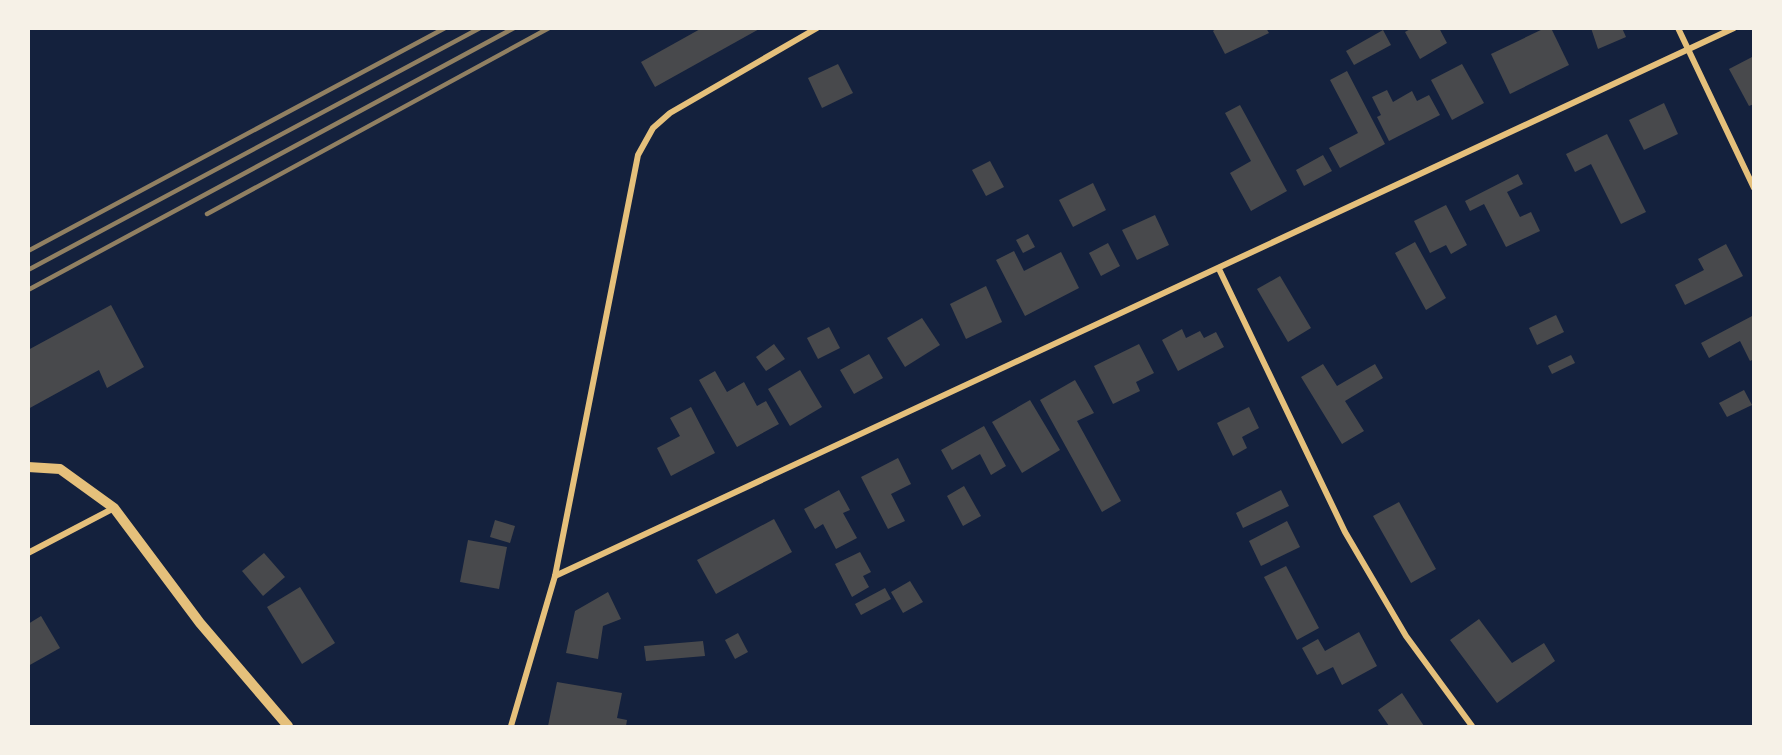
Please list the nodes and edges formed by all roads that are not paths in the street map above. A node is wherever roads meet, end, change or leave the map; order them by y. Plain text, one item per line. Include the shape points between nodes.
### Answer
1 (817, 28) edge
2 (1678, 28) edge
3 (1734, 28) edge
4 (1688, 49) junction
5 (1754, 188) edge
6 (1219, 269) junction
7 (28, 467) edge
8 (114, 508) junction
9 (28, 554) edge
10 (555, 576) junction
11 (288, 726) edge
12 (511, 726) edge
13 (1472, 726) edge

1 - 10 street via 670,113 653,128 638,155
2 - 4 street
3 - 4 street
4 - 5 street
4 - 6 street
6 - 10 street
6 - 13 street via 1345,532 1406,636
7 - 8 street via 60,469
8 - 9 street
8 - 11 street via 200,623
10 - 12 street

